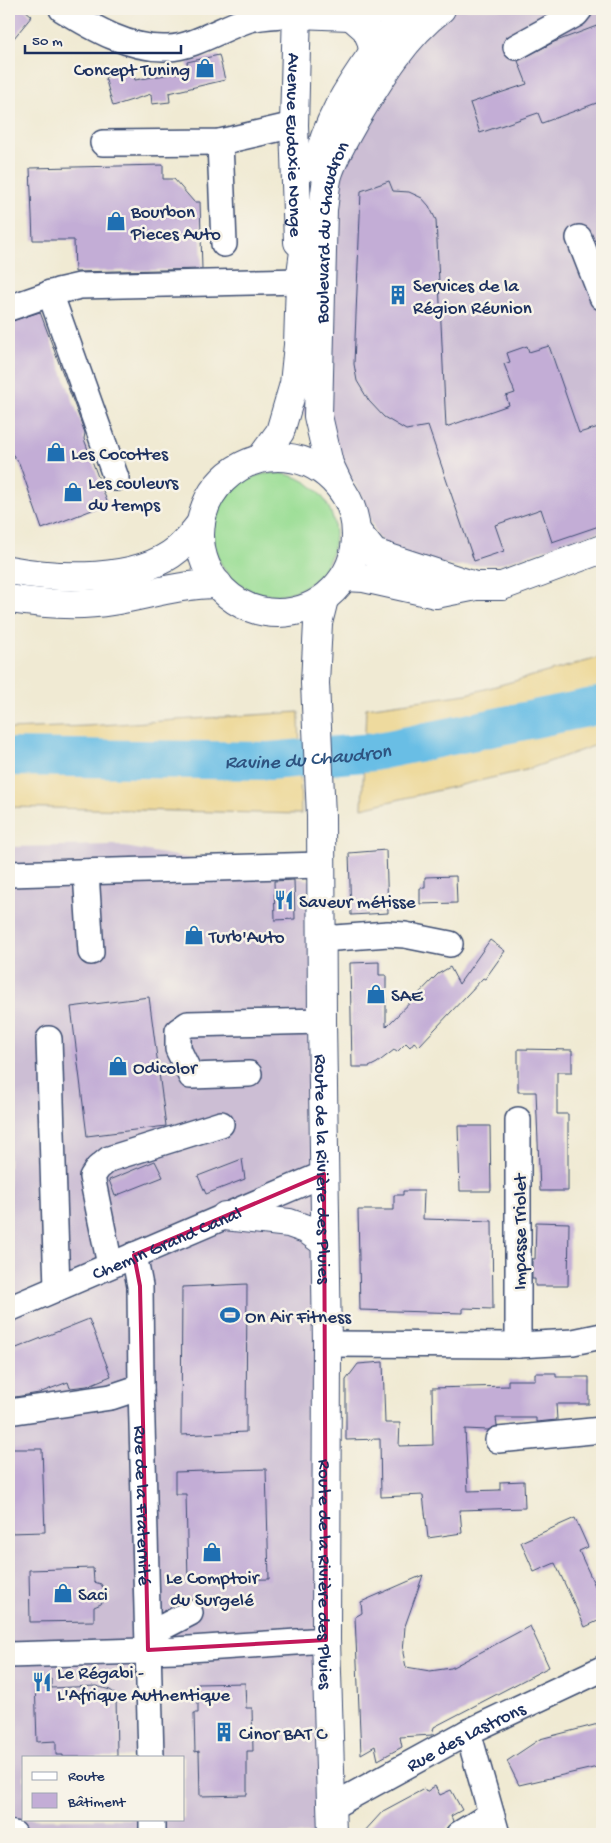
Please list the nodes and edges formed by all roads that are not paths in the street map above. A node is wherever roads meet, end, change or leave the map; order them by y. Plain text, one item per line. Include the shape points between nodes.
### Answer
1 (62, 9) edge
2 (377, 9) edge
3 (411, 9) edge
4 (441, 9) edge
5 (580, 9) edge
6 (297, 12) edge
7 (346, 12) edge
8 (516, 47) dead end
9 (374, 51) junction
10 (368, 98) junction
11 (294, 125) junction
12 (220, 142) junction
13 (103, 143) dead end
14 (579, 238) dead end
15 (224, 244) dead end
16 (300, 281) junction
17 (50, 293) junction
18 (602, 297) edge
19 (9, 308) edge
20 (261, 458) junction
21 (116, 478) dead end
22 (340, 487) junction
23 (201, 523) junction
24 (357, 532) junction
25 (602, 549) edge
26 (9, 570) edge
27 (345, 577) junction
28 (218, 584) junction
29 (476, 586) junction
30 (9, 598) edge
31 (324, 599) junction
32 (279, 614) junction
33 (315, 684) junction
34 (322, 865) junction
35 (86, 872) junction
36 (9, 874) edge
37 (322, 939) junction
38 (450, 944) dead end
39 (91, 952) dead end
40 (322, 1021) junction
41 (49, 1040) dead end
42 (249, 1074) dead end
43 (518, 1120) dead end
44 (221, 1124) dead end
45 (324, 1174) junction
46 (225, 1216) junction
47 (325, 1243) junction
48 (134, 1255) junction
49 (110, 1265) junction
50 (57, 1288) junction
51 (9, 1309) edge
52 (602, 1336) edge
53 (327, 1344) junction
54 (518, 1345) junction
55 (141, 1387) junction
56 (9, 1412) edge
57 (602, 1430) edge
58 (498, 1440) dead end
59 (190, 1613) dead end
60 (148, 1640) junction
61 (326, 1640) junction
62 (9, 1655) edge
63 (602, 1669) edge
64 (468, 1732) junction
65 (151, 1756) edge
66 (331, 1807) junction
67 (152, 1820) edge
68 (494, 1824) edge
69 (9, 1833) edge
70 (14, 1834) edge
71 (152, 1834) edge
72 (332, 1834) edge
73 (459, 1834) edge

1 - 6 street via 130,44 168,48 249,20
2 - 7 main road
3 - 9 main road, Boulevard du Chaudron
4 - 10 main road, Boulevard du Chaudron via 425,21 397,54
5 - 8 street
6 - 7 main road
6 - 11 main road, Avenue Eudoxie Nonge
7 - 9 main road via 366,29
9 - 10 main road via 376,70
9 - 16 main road, Boulevard du Chaudron via 352,80 329,124 319,154
10 - 22 main road, Boulevard du Chaudron via 328,176 323,209 318,416 330,464
11 - 12 street
11 - 16 main road, Avenue Eudoxie Nonge
12 - 13 street
12 - 15 street
14 - 18 street
16 - 17 street via 80,286
16 - 20 main road, Boulevard du Chaudron via 294,384 280,432
17 - 19 street
17 - 21 street
20 - 22 main road via 290,457 318,468
20 - 23 main road via 224,478 211,494
22 - 24 main road via 352,509
23 - 26 main road via 178,549 163,559 128,571 70,576
23 - 28 main road via 203,558
24 - 27 main road via 354,556
24 - 29 main road via 374,553
25 - 29 main road via 502,586
27 - 29 main road via 364,578 436,594
27 - 31 main road
28 - 30 main road via 188,585 93,603 42,603
28 - 32 main road via 232,598 254,610
31 - 32 main road via 302,610
31 - 33 main road, Route de la Rivière des Pluies via 318,622
32 - 33 main road, Route de la Rivière des Pluies via 307,651
33 - 34 main road, Route de la Rivière des Pluies
34 - 35 street
34 - 37 main road, Route de la Rivière des Pluies
35 - 36 street
35 - 39 street
37 - 38 street via 388,934
37 - 40 main road, Route de la Rivière des Pluies
40 - 42 street via 188,1024 178,1032 178,1049 191,1076
40 - 45 main road, Route de la Rivière des Pluies
41 - 50 street
43 - 54 street, Impasse Triolet
44 - 49 street via 109,1159 98,1168 92,1177
45 - 46 street, Chemin Grand Canal
45 - 47 main road, Route de la Rivière des Pluies
46 - 47 main road via 289,1223 306,1229
46 - 48 street, Chemin Grand Canal
47 - 53 main road, Route de la Rivière des Pluies
48 - 49 street, Chemin Grand Canal
48 - 55 street, Rue de la Fraternité via 140,1286
49 - 50 street, Chemin Grand Canal
50 - 51 street, Chemin Grand Canal
52 - 54 street via 573,1342
53 - 54 street
53 - 61 main road, Route de la Rivière des Pluies
55 - 56 street via 110,1397
55 - 60 street, Rue de la Fraternité
57 - 58 street
59 - 60 street via 162,1627
60 - 61 street via 175,1650
60 - 62 street
60 - 65 street, Rue de la Fraternité
61 - 66 main road, Route de la Rivière des Pluies
63 - 64 street, Rue des Lastrons
64 - 66 street, Rue des Lastrons
64 - 68 street
66 - 72 main road, Route de la Rivière des Pluies
67 - 71 street
68 - 73 street
69 - 70 street

